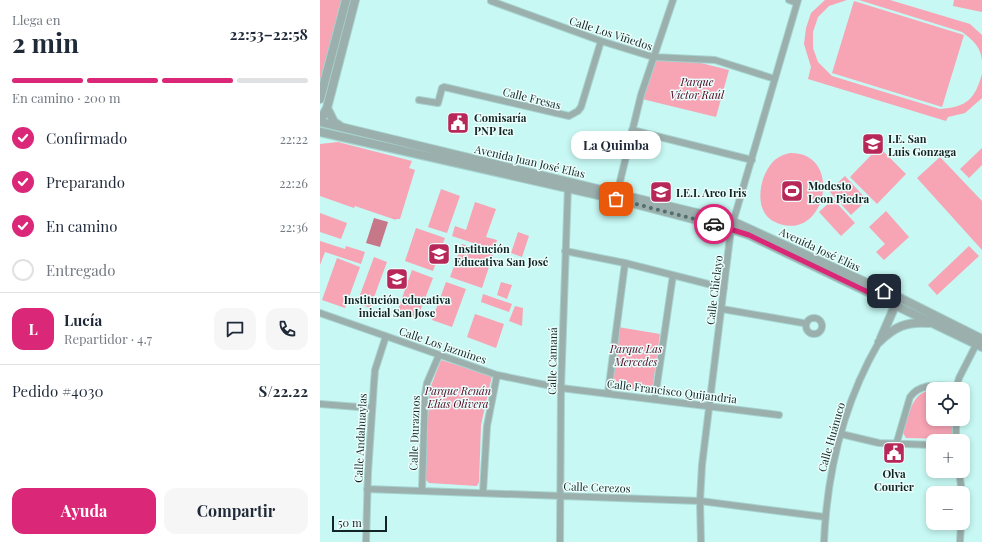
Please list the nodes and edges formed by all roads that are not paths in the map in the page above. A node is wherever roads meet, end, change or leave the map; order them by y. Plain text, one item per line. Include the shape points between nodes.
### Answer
1 (346, 0) edge
2 (355, 0) edge
3 (673, 0) edge
4 (789, 0) edge
5 (491, 1) dead end
6 (798, 1) edge
7 (601, 41) junction
8 (654, 57) junction
9 (775, 79) junction
10 (321, 98) edge
11 (419, 100) dead end
12 (327, 108) junction
13 (320, 122) edge
14 (344, 128) junction
15 (632, 130) junction
16 (320, 132) edge
17 (340, 136) junction
18 (320, 139) edge
19 (752, 160) junction
20 (568, 185) junction
21 (616, 196) junction
22 (732, 226) junction
23 (565, 251) junction
24 (625, 263) junction
25 (673, 275) junction
26 (724, 288) junction
27 (896, 301) junction
28 (722, 309) junction
29 (320, 313) edge
30 (805, 324) dead end
31 (936, 324) junction
32 (386, 336) junction
33 (879, 342) junction
34 (980, 342) edge
35 (439, 355) junction
36 (497, 375) junction
37 (958, 382) edge
38 (926, 386) edge
39 (561, 388) junction
40 (608, 393) junction
41 (655, 398) junction
42 (320, 404) edge
43 (709, 406) junction
44 (371, 408) junction
45 (779, 415) dead end
46 (841, 434) junction
47 (896, 445) junction
48 (926, 445) edge
49 (368, 489) junction
50 (422, 490) junction
51 (483, 492) junction
52 (561, 496) junction
53 (700, 501) junction
54 (825, 517) junction
55 (961, 530) edge
56 (366, 542) edge
57 (560, 542) edge
58 (701, 542) edge
59 (824, 542) edge
60 (960, 542) edge

1 - 10 street
2 - 12 street
3 - 8 street
4 - 6 street
5 - 7 street, Calle Los Viñedos
6 - 9 street, Calle Chiclayo
7 - 8 street, Calle Los Viñedos
7 - 11 street, Calle Fresas via 581,107 574,115 569,116 444,87 436,104
8 - 9 street, Calle Los Viñedos via 715,60
8 - 15 street
9 - 19 street, Calle Chiclayo
12 - 13 street
12 - 14 street via 334,122
13 - 14 street, Avenida Juan José Elías
14 - 20 street, Avenida Juan José Elías
15 - 19 street
15 - 21 street
16 - 17 street, Avenida Juan José Elías
17 - 18 street
17 - 20 street, Avenida Juan José Elías
19 - 22 street, Calle Chiclayo
20 - 21 street, Avenida Juan José Elías
20 - 23 street, Calle Camaná
21 - 22 street, Avenida Juan José Elías
22 - 26 street, Calle Chiclayo
22 - 27 street, Avenida José Elías
23 - 24 street
23 - 39 street, Calle Camaná
24 - 25 street
24 - 40 street
25 - 26 street
25 - 41 street
26 - 28 street, Calle Chiclayo
27 - 31 street, Avenida José Elías
27 - 33 street
27 - 34 street, Avenida José Elías
28 - 30 street
28 - 43 street, Calle Chiclayo
29 - 32 street, Calle Los Jazmines
31 - 33 street via 903,324
31 - 34 street, Avenida José Elías
32 - 35 street, Calle Los Jazmines
32 - 44 street, Calle Andahuaylas via 375,370
33 - 46 street, Calle Huánuco via 854,394
34 - 37 street
35 - 36 street, Calle Los Jazmines
35 - 50 street, Calle Duraznos via 427,383 425,395
36 - 39 street, Calle Los Jazmines
36 - 51 street via 487,426
38 - 47 street via 912,393
39 - 40 street, Calle Francisco Quijandria
39 - 52 street, Calle Camaná
40 - 41 street, Calle Francisco Quijandria
41 - 43 street, Calle Francisco Quijandria
42 - 44 street
43 - 45 street, Calle Francisco Quijandria
43 - 53 street, Calle Chiclayo
44 - 49 street, Calle Andahuaylas
46 - 47 street
46 - 54 street, Calle Huánuco via 831,472
47 - 48 street
49 - 50 street, Calle Cerezos
49 - 56 street, Calle Andahuaylas
50 - 51 street, Calle Cerezos
51 - 52 street, Calle Cerezos
52 - 53 street, Calle Cerezos
52 - 57 street, Calle Camaná
53 - 54 street, Calle Cerezos
53 - 58 street, Calle Chiclayo
54 - 59 street, Calle Huánuco
55 - 60 street

